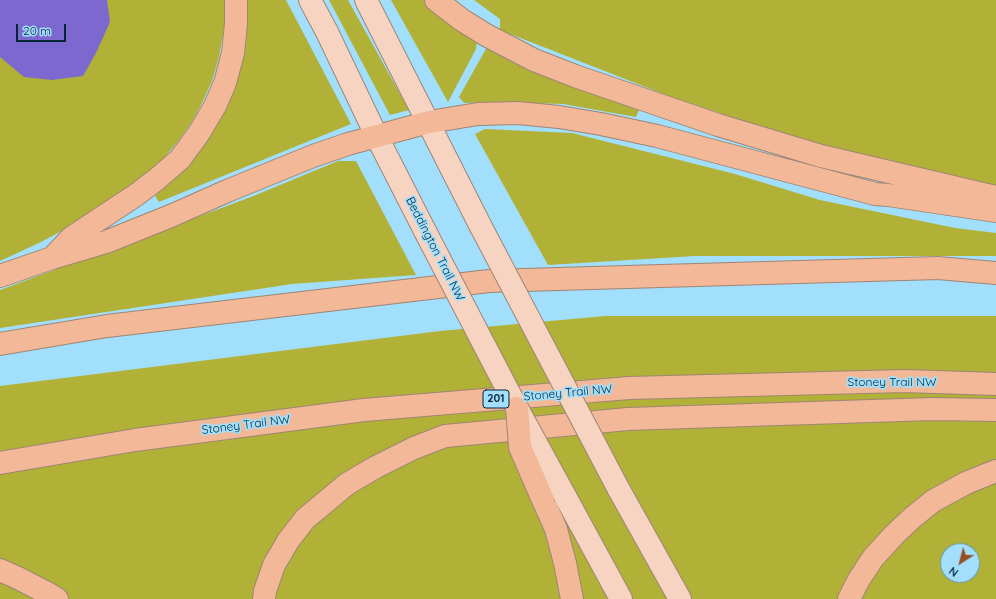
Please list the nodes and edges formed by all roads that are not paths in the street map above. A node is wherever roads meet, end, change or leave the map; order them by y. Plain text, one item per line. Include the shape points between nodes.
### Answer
1 (236, 0) edge
2 (310, 0) edge
3 (366, 0) edge
4 (436, 0) edge
5 (429, 122) junction
6 (377, 137) junction
7 (996, 196) edge
8 (996, 211) edge
9 (52, 258) junction
10 (996, 273) edge
11 (0, 276) edge
12 (0, 344) edge
13 (996, 384) edge
14 (518, 408) junction
15 (996, 410) edge
16 (0, 462) edge
17 (996, 471) edge
18 (0, 570) edge
19 (57, 599) edge
20 (264, 599) edge
21 (572, 599) edge
22 (621, 599) edge
23 (680, 599) edge
24 (849, 599) edge

1 - 9 highway via 233,52 225,83 199,133 180,159 157,179 71,238
2 - 6 main road, Beddington Trail NW
3 - 5 main road
4 - 7 highway via 486,36 534,60 575,76 718,125 820,156
5 - 6 highway
5 - 8 highway via 478,114 518,113 558,117 657,136 875,194
5 - 23 main road, bridge via 618,488
6 - 9 highway via 313,156 106,242
6 - 14 main road, Beddington Trail NW, bridge
9 - 11 highway
10 - 12 highway via 938,268 490,281 107,326
13 - 16 highway, Stoney Trail NW / 201 via 904,381 622,388 364,410 135,440
14 - 21 highway, bridge via 520,447 556,529
14 - 22 main road, Beddington Trail NW, bridge
15 - 20 highway via 932,409 628,419 445,436 370,470 347,484 311,514 288,541 274,564
17 - 24 highway via 966,483 933,501 912,518 873,558
18 - 19 highway

